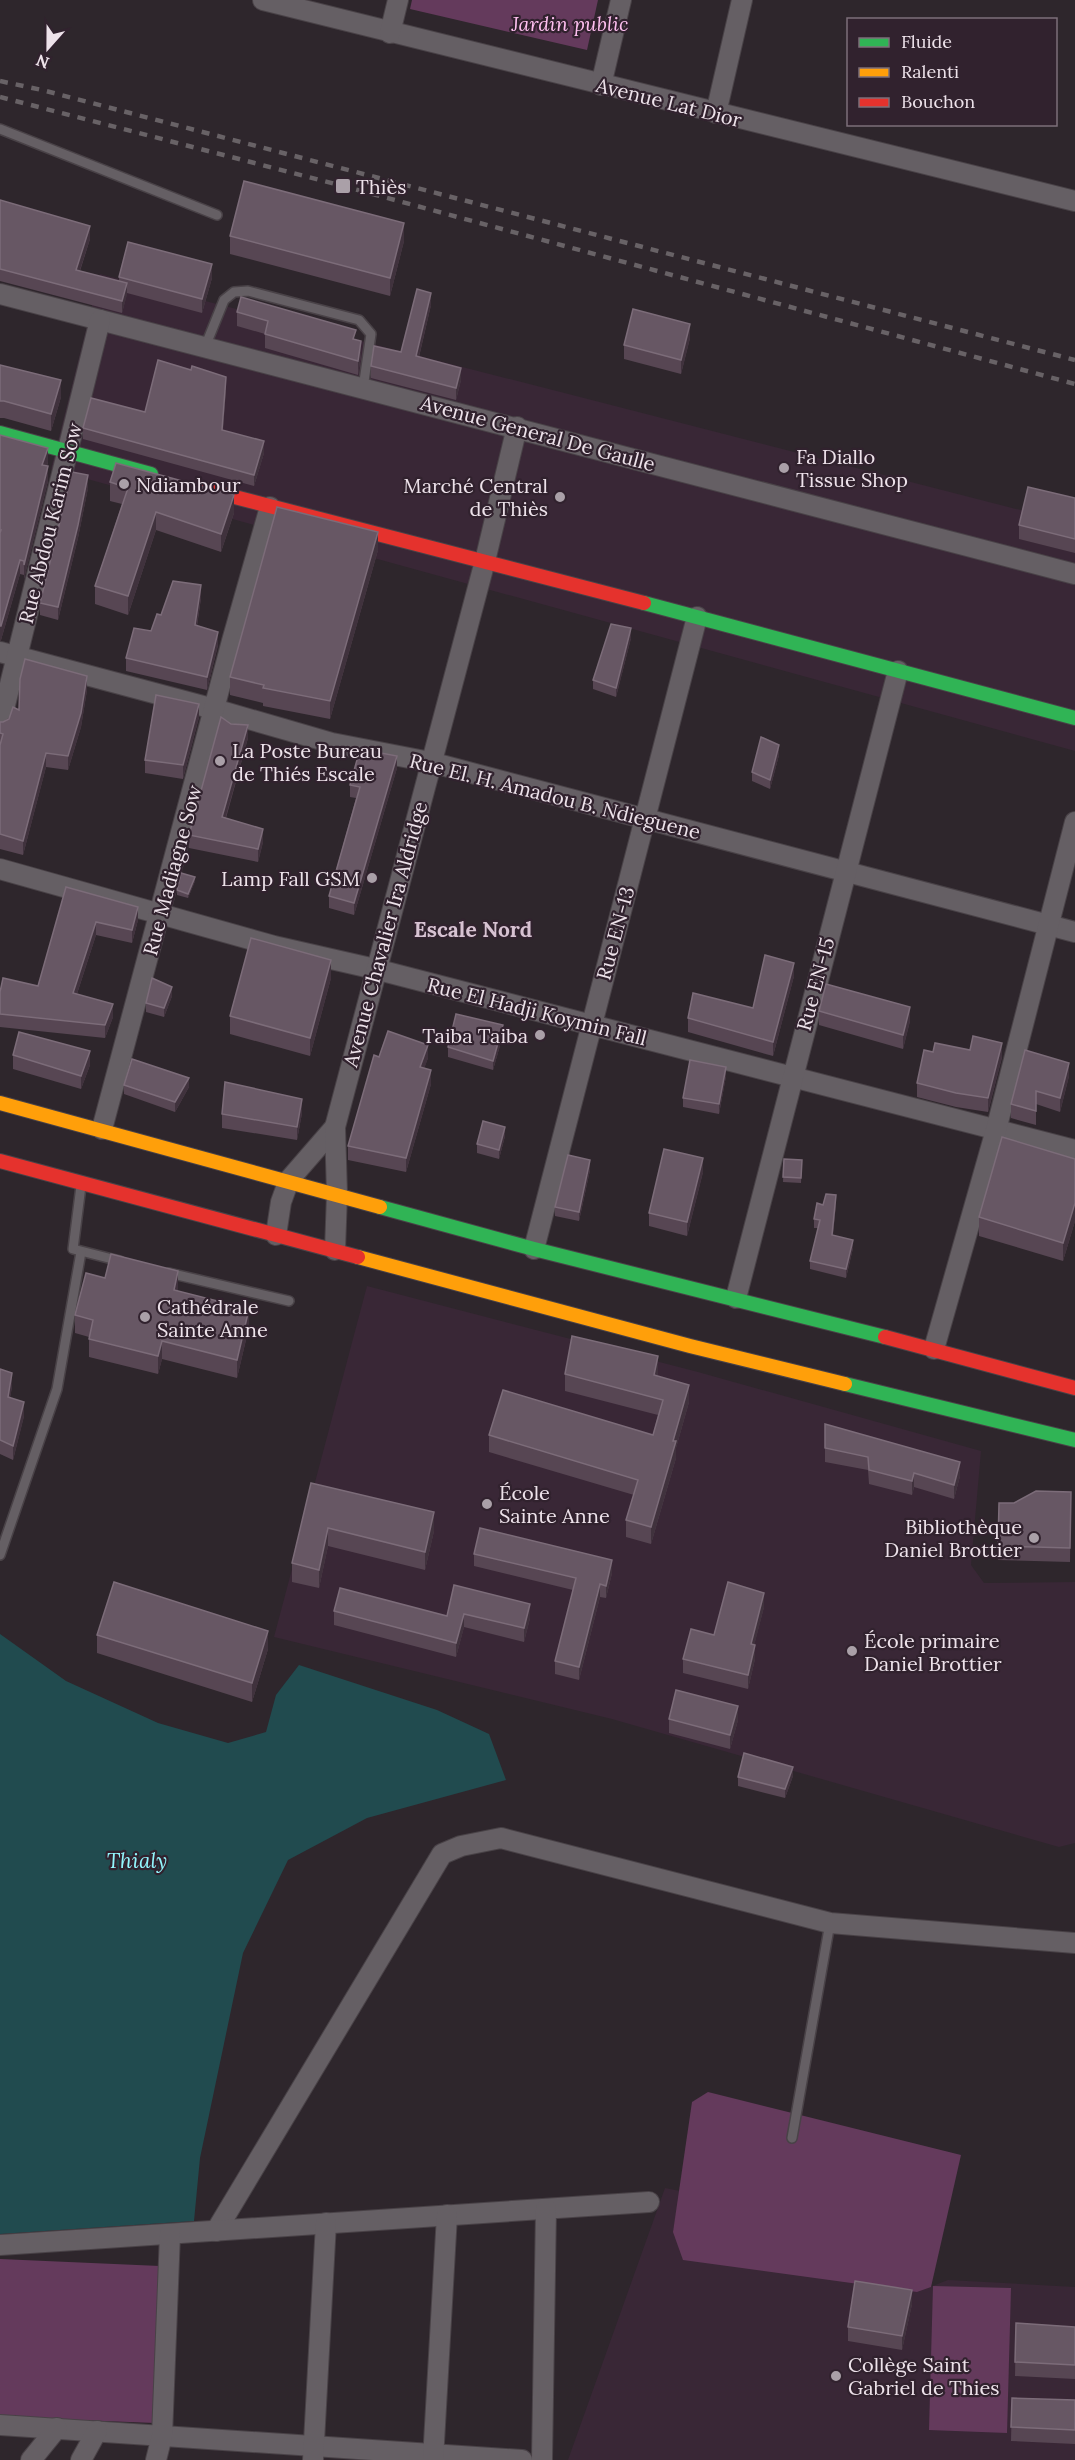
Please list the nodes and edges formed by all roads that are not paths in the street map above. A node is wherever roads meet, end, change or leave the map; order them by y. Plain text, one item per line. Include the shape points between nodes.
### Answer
1 (263, 0) edge
2 (398, 0) edge
3 (621, 0) edge
4 (742, 0) edge
5 (390, 33) junction
6 (601, 85) junction
7 (716, 113) junction
8 (0, 129) edge
9 (1075, 201) edge
10 (217, 215) dead end
11 (0, 294) edge
12 (100, 320) junction
13 (205, 347) junction
14 (363, 388) junction
15 (517, 427) junction
16 (0, 433) edge
17 (67, 451) junction
18 (168, 479) edge
19 (191, 485) edge
20 (270, 507) junction
21 (484, 561) junction
22 (1075, 574) edge
23 (697, 617) junction
24 (9, 654) edge
25 (898, 671) junction
26 (214, 709) junction
27 (1075, 718) edge
28 (0, 725) edge
29 (430, 762) junction
30 (645, 819) junction
31 (1075, 822) edge
32 (0, 869) edge
33 (845, 871) junction
34 (160, 915) junction
35 (1048, 925) junction
36 (1075, 932) edge
37 (375, 969) junction
38 (591, 1025) junction
39 (791, 1077) junction
40 (0, 1103) edge
41 (335, 1126) junction
42 (102, 1129) junction
43 (996, 1130) junction
44 (1075, 1150) edge
45 (0, 1161) edge
46 (289, 1180) junction
47 (81, 1182) junction
48 (337, 1194) junction
49 (276, 1235) junction
50 (534, 1248) junction
51 (334, 1250) junction
52 (81, 1252) junction
53 (127, 1263) edge
54 (162, 1271) edge
55 (736, 1298) junction
56 (289, 1301) dead end
57 (934, 1349) junction
58 (1075, 1388) edge
59 (1075, 1440) edge
60 (0, 1556) edge
61 (830, 1923) junction
62 (1075, 1943) edge
63 (792, 2139) dead end
64 (649, 2202) dead end
65 (546, 2209) junction
66 (447, 2216) junction
67 (326, 2223) junction
68 (216, 2231) junction
69 (170, 2234) junction
70 (0, 2245) edge
71 (0, 2425) edge
72 (57, 2428) junction
73 (97, 2431) junction
74 (162, 2436) junction
75 (313, 2453) edge
76 (433, 2457) edge
77 (31, 2460) edge
78 (81, 2460) edge
79 (156, 2460) edge
80 (522, 2460) edge
81 (542, 2460) edge

1 - 5 street, Avenue Lat Dior
2 - 5 street
3 - 6 street
4 - 7 street
5 - 6 street, Avenue Lat Dior
6 - 7 street, Avenue Lat Dior
7 - 9 street, Avenue Lat Dior
8 - 10 lane
11 - 12 street, Avenue General De Gaulle
12 - 13 street, Avenue General De Gaulle
12 - 17 street, Rue Abdou Karim Sow
13 - 14 street, Avenue General De Gaulle
13 - 14 lane via 224,300 234,292 248,291 358,320 370,334
14 - 15 street, Avenue General De Gaulle
15 - 21 street, Avenue Chavalier Ira Aldridge
15 - 22 street, Avenue General De Gaulle
16 - 17 main road
17 - 18 main road
17 - 24 street, Rue Abdou Karim Sow
19 - 20 main road
20 - 21 main road
20 - 26 street, Rue Madiagne Sow
21 - 23 main road
21 - 29 street, Avenue Chavalier Ira Aldridge
23 - 25 main road
23 - 30 street, Rue EN-13
24 - 26 street, Rue El. H. Amadou B. Ndieguene
24 - 28 street, Rue Abdou Karim Sow
25 - 27 main road
25 - 33 street, Rue EN-15
26 - 29 street, Rue El. H. Amadou B. Ndieguene via 332,743
26 - 34 street, Rue Madiagne Sow
29 - 30 street, Rue El. H. Amadou B. Ndieguene
29 - 37 street, Avenue Chavalier Ira Aldridge
30 - 33 street, Rue El. H. Amadou B. Ndieguene
30 - 38 street, Rue EN-13
31 - 35 street
32 - 34 street, Rue El Hadji Koymin Fall
33 - 35 street, Rue El. H. Amadou B. Ndieguene
33 - 39 street, Rue EN-15
34 - 37 street, Rue El Hadji Koymin Fall
34 - 42 street, Rue Madiagne Sow
35 - 36 street, Rue El. H. Amadou B. Ndieguene
35 - 43 street
37 - 38 street, Rue El Hadji Koymin Fall
37 - 41 street, Avenue Chavalier Ira Aldridge
38 - 39 street, Rue El Hadji Koymin Fall
38 - 50 street, Rue EN-13
39 - 43 street, Rue El Hadji Koymin Fall
39 - 55 street, Rue EN-15
40 - 42 main road
41 - 46 street
41 - 48 street
42 - 46 main road
43 - 44 street, Rue El Hadji Koymin Fall
43 - 57 street
45 - 47 main road
46 - 48 main road
46 - 49 street
47 - 49 main road
47 - 52 lane via 72,1246
48 - 50 main road
48 - 51 street
49 - 51 main road
50 - 55 main road
51 - 59 main road via 690,1346
52 - 53 lane
52 - 60 lane via 57,1389
54 - 56 lane
55 - 57 main road
57 - 58 main road
61 - 62 street
61 - 63 lane
61 - 68 street via 501,1838 442,1854
64 - 65 street
65 - 66 street
65 - 81 street
66 - 67 street
66 - 76 street
67 - 68 street
67 - 75 street
68 - 69 street
69 - 70 street
69 - 74 street
71 - 72 street
72 - 73 street
72 - 77 street
73 - 74 street
73 - 78 street
74 - 75 street
74 - 79 street
75 - 76 street
76 - 80 street

